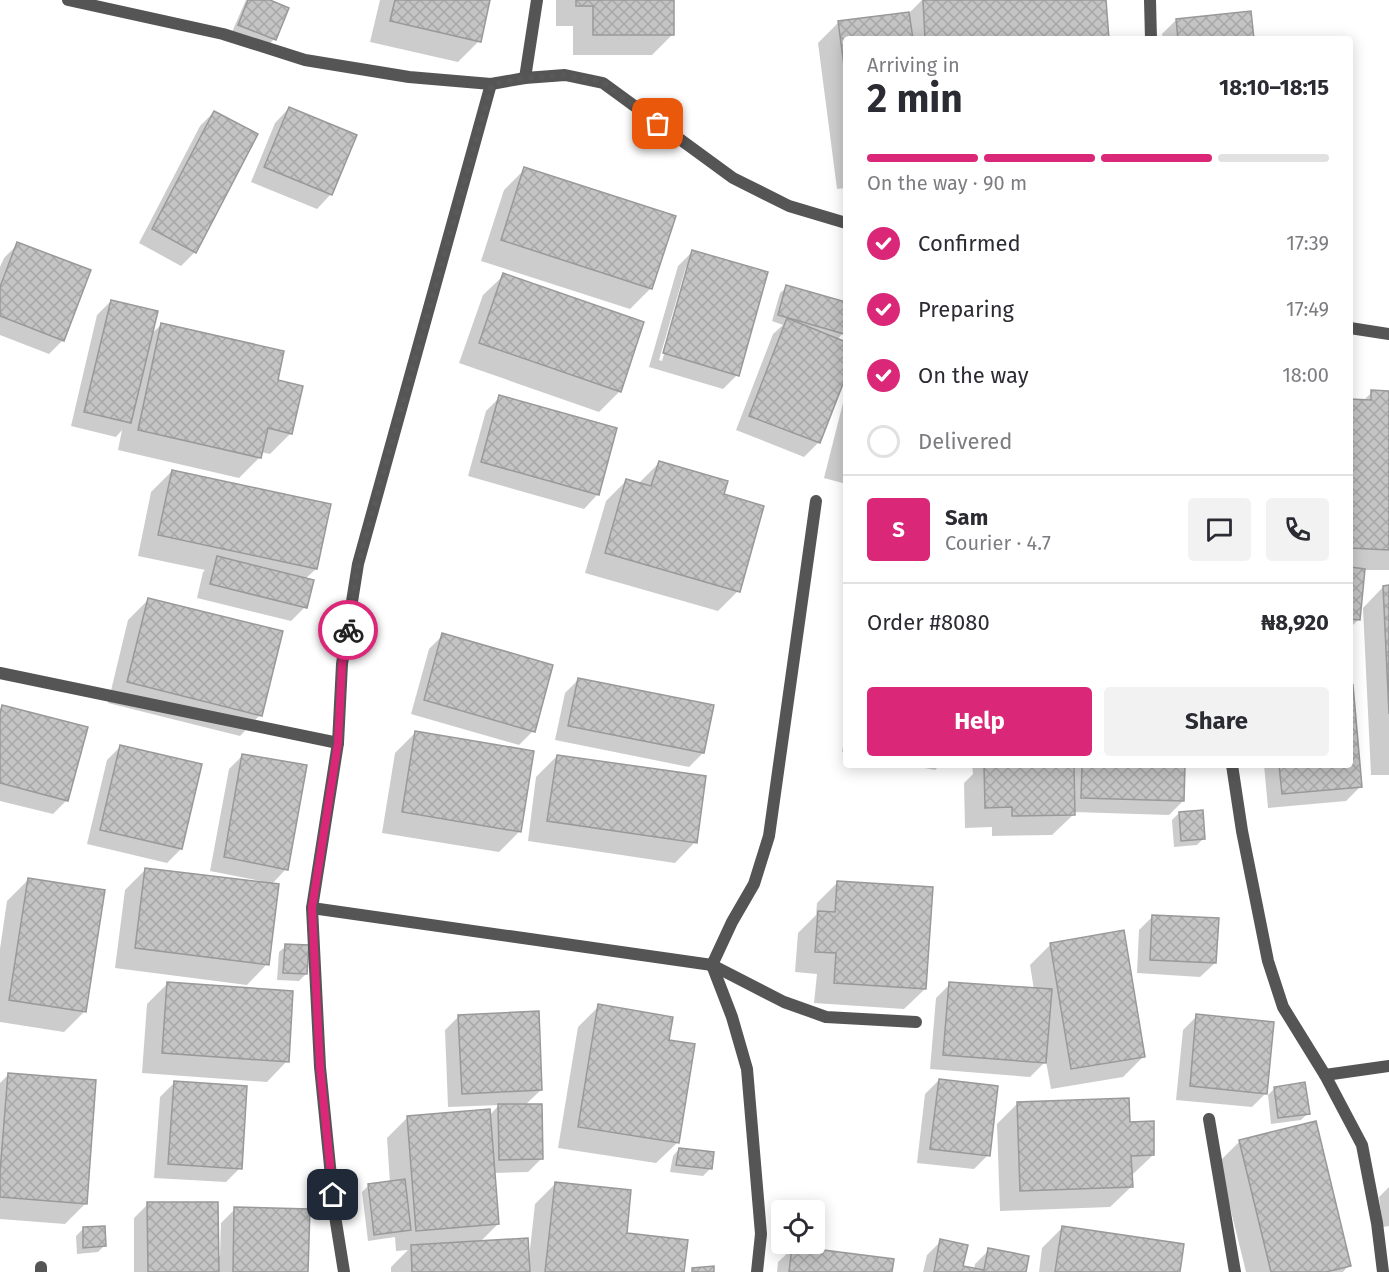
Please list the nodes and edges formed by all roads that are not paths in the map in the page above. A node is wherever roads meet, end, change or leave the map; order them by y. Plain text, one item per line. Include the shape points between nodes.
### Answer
1 (68, 0) edge
2 (537, 0) edge
3 (1150, 0) edge
4 (1152, 36) edge
5 (525, 78) junction
6 (492, 84) junction
7 (843, 222) edge
8 (1353, 328) edge
9 (1389, 334) edge
10 (816, 501) dead end
11 (0, 673) edge
12 (338, 743) junction
13 (1232, 768) edge
14 (312, 908) junction
15 (712, 965) junction
16 (916, 1022) dead end
17 (1389, 1066) edge
18 (1325, 1075) junction
19 (1209, 1119) dead end
20 (344, 1272) edge
21 (757, 1272) edge
22 (1235, 1272) edge
23 (1383, 1272) edge

1 - 6 street via 223,34 305,60
2 - 5 street
3 - 4 street
5 - 6 street
5 - 7 street via 565,75 603,82 733,178 789,206
6 - 12 street via 358,564 342,664
8 - 9 street
10 - 15 street via 769,836 754,884
11 - 12 street
12 - 14 street
13 - 18 street via 1268,961 1283,1007
14 - 15 street
14 - 20 street via 320,1067
15 - 16 street via 784,1002 826,1017
15 - 21 street via 747,1069 761,1234
17 - 18 street
18 - 23 street via 1362,1145
19 - 22 street

